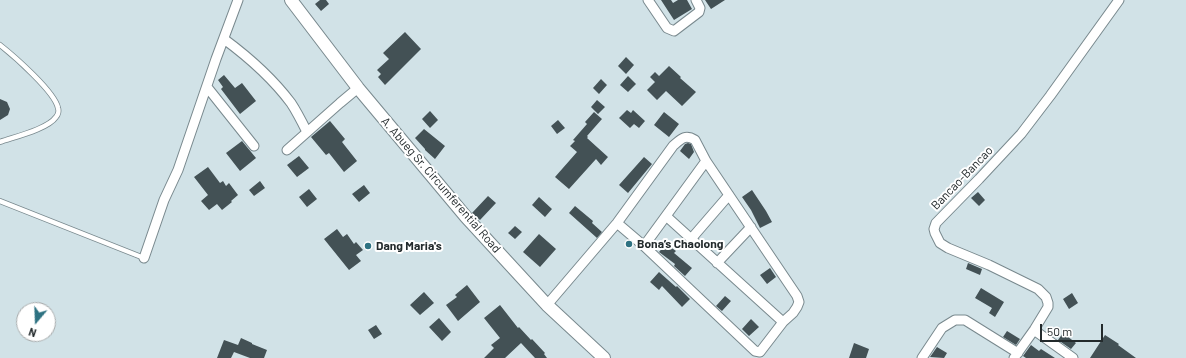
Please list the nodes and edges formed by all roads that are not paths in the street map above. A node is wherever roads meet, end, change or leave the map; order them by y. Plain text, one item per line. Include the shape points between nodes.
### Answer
1 (238, 0) edge
2 (292, 0) edge
3 (648, 0) edge
4 (696, 0) edge
5 (1119, 0) edge
6 (224, 39) junction
7 (0, 45) edge
8 (207, 87) junction
9 (358, 88) junction
10 (307, 132) junction
11 (0, 142) edge
12 (254, 146) dead end
13 (287, 150) dead end
14 (706, 161) junction
15 (729, 195) junction
16 (0, 201) edge
17 (666, 216) junction
18 (617, 223) junction
19 (751, 227) junction
20 (691, 239) junction
21 (644, 246) junction
22 (144, 258) joint
23 (717, 263) junction
24 (547, 305) junction
25 (783, 322) junction
26 (1034, 330) junction
27 (1016, 356) edge
28 (604, 358) edge
29 (922, 358) edge
30 (1073, 358) edge

1 - 6 street
2 - 9 street, A. Abueg Sr. Circumferential Road
3 - 4 street via 667,28 674,31 699,12
5 - 26 street, Bancao-Bancao via 1021,134 943,214 934,228 940,243 948,248 989,265 1043,293 1048,307
6 - 8 street
6 - 10 street via 284,94
7 - 11 lane via 34,75 53,99 58,114 41,128
8 - 12 street
8 - 22 street
9 - 10 street
9 - 24 street, A. Abueg Sr. Circumferential Road via 466,217
10 - 13 street
14 - 15 street
14 - 17 street
14 - 18 street via 695,140 688,137 679,141
15 - 19 street
15 - 20 street
16 - 22 lane
17 - 20 street
17 - 21 street
18 - 21 street
18 - 24 street
19 - 23 street
19 - 25 street via 797,296 797,307
20 - 23 street
21 - 25 street via 755,351 760,352
23 - 25 street
24 - 28 street, A. Abueg Sr. Circumferential Road
26 - 27 street, Bancao-Bancao
26 - 30 street
27 - 29 street via 965,320 955,320 942,328

